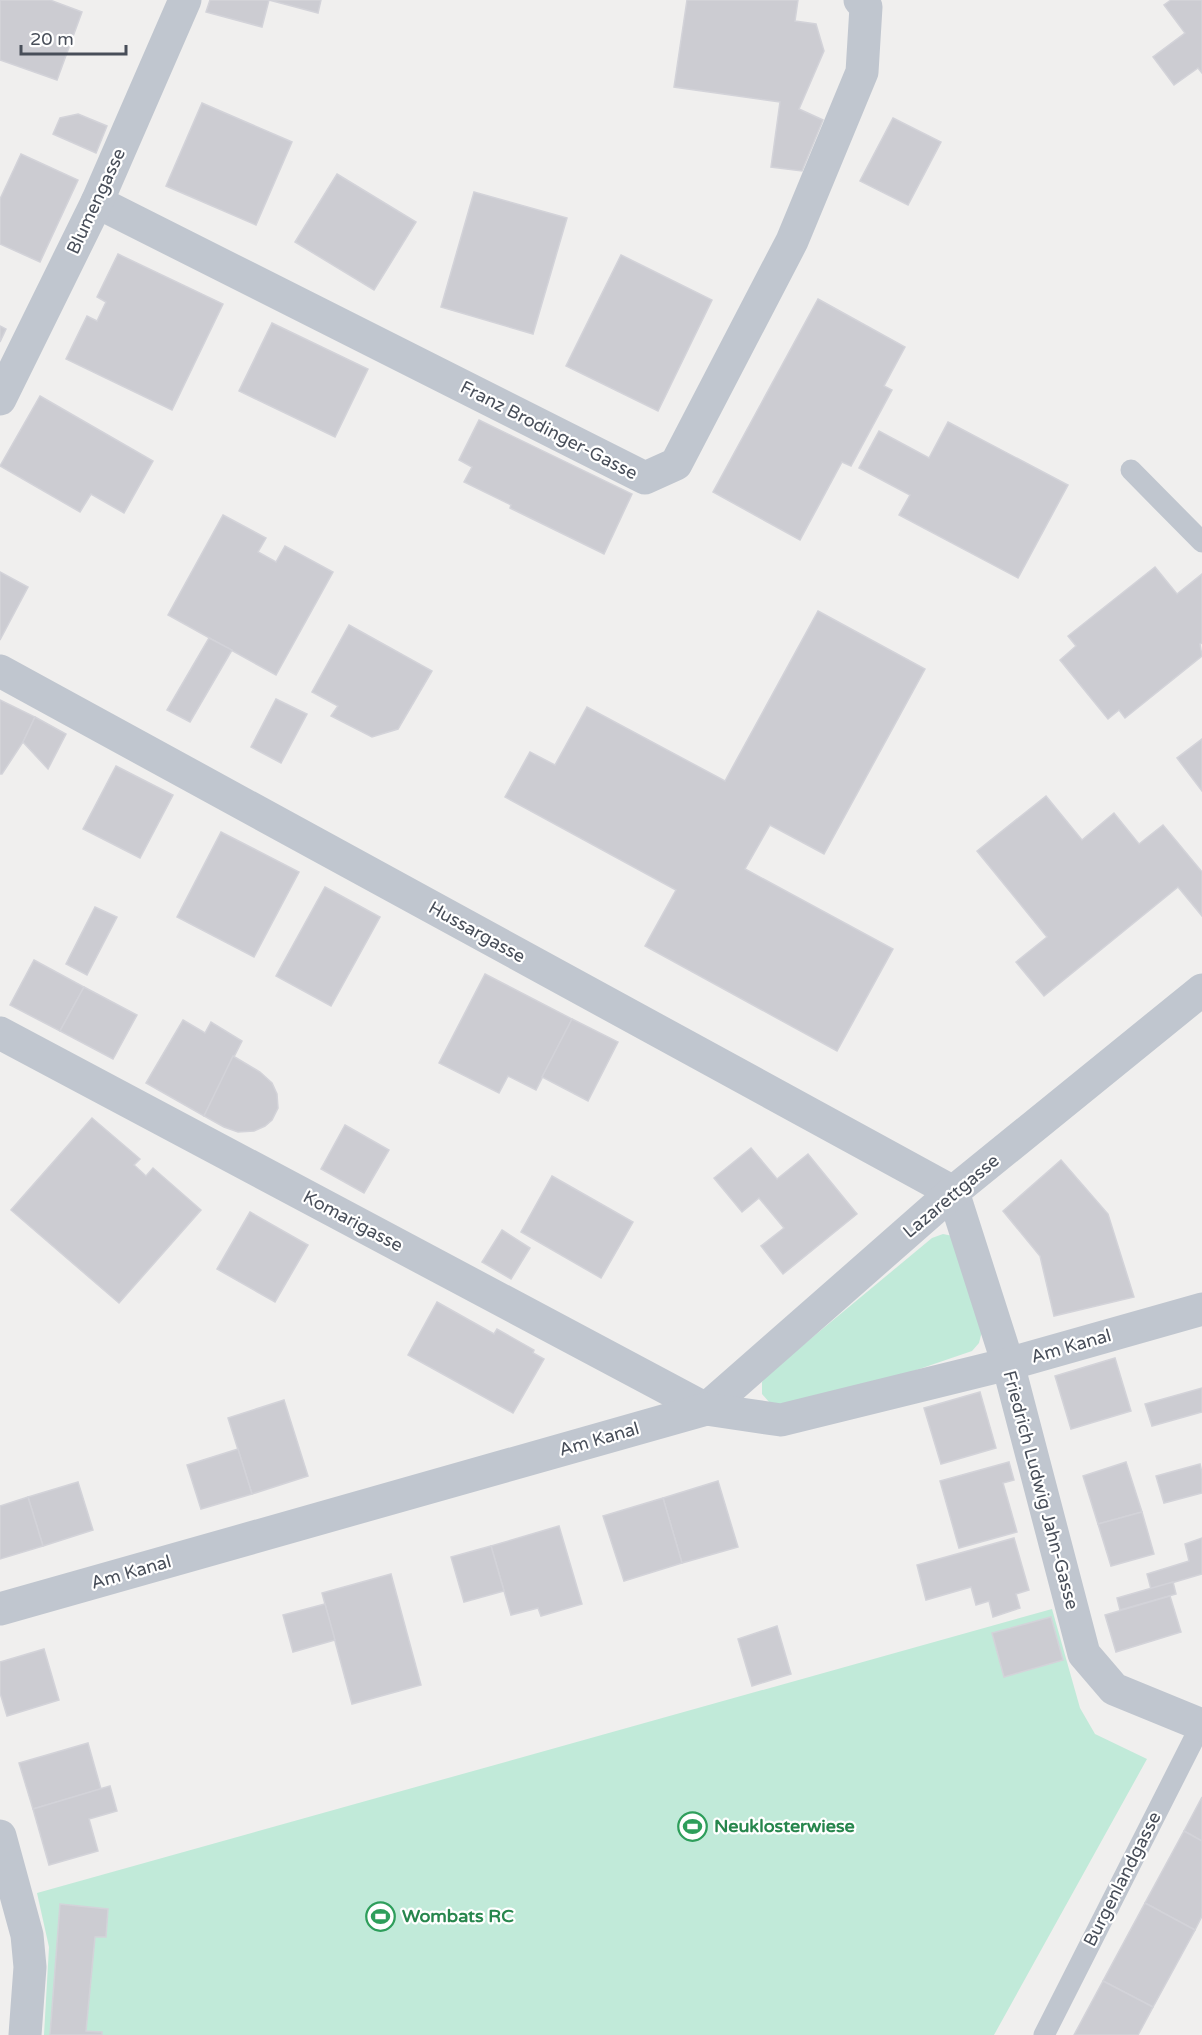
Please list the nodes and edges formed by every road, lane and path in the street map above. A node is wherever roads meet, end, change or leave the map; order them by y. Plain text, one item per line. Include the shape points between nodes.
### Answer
1 (185, 0) edge
2 (860, 0) edge
3 (97, 202) junction
4 (0, 399) edge
5 (1131, 470) dead end
6 (1202, 542) edge
7 (0, 671) edge
8 (1202, 990) edge
9 (0, 1033) edge
10 (953, 1192) junction
11 (1202, 1309) edge
12 (1008, 1364) junction
13 (706, 1409) junction
14 (0, 1609) edge
15 (1201, 1725) edge
16 (0, 1836) edge
17 (25, 2035) edge
18 (1044, 2035) edge

1 - 3 street, Blumengasse
2 - 3 street, Franz Brodinger-Gasse via 866,8 862,72 792,241 676,464 645,478
3 - 4 street, Blumengasse
5 - 6 lane
7 - 10 street, Hussargasse
8 - 10 street, Lazarettgasse
9 - 13 street, Komarigasse
10 - 12 street, Friedrich Ludwig Jahn-Gasse
10 - 13 street, Lazarettgasse
11 - 12 street, Am Kanal
12 - 13 street, Am Kanal via 781,1420
12 - 15 street, Friedrich Ludwig Jahn-Gasse via 1084,1654 1114,1689
13 - 14 street, Am Kanal
15 - 18 lane, Burgenlandgasse
16 - 17 street via 27,1935 30,1967

